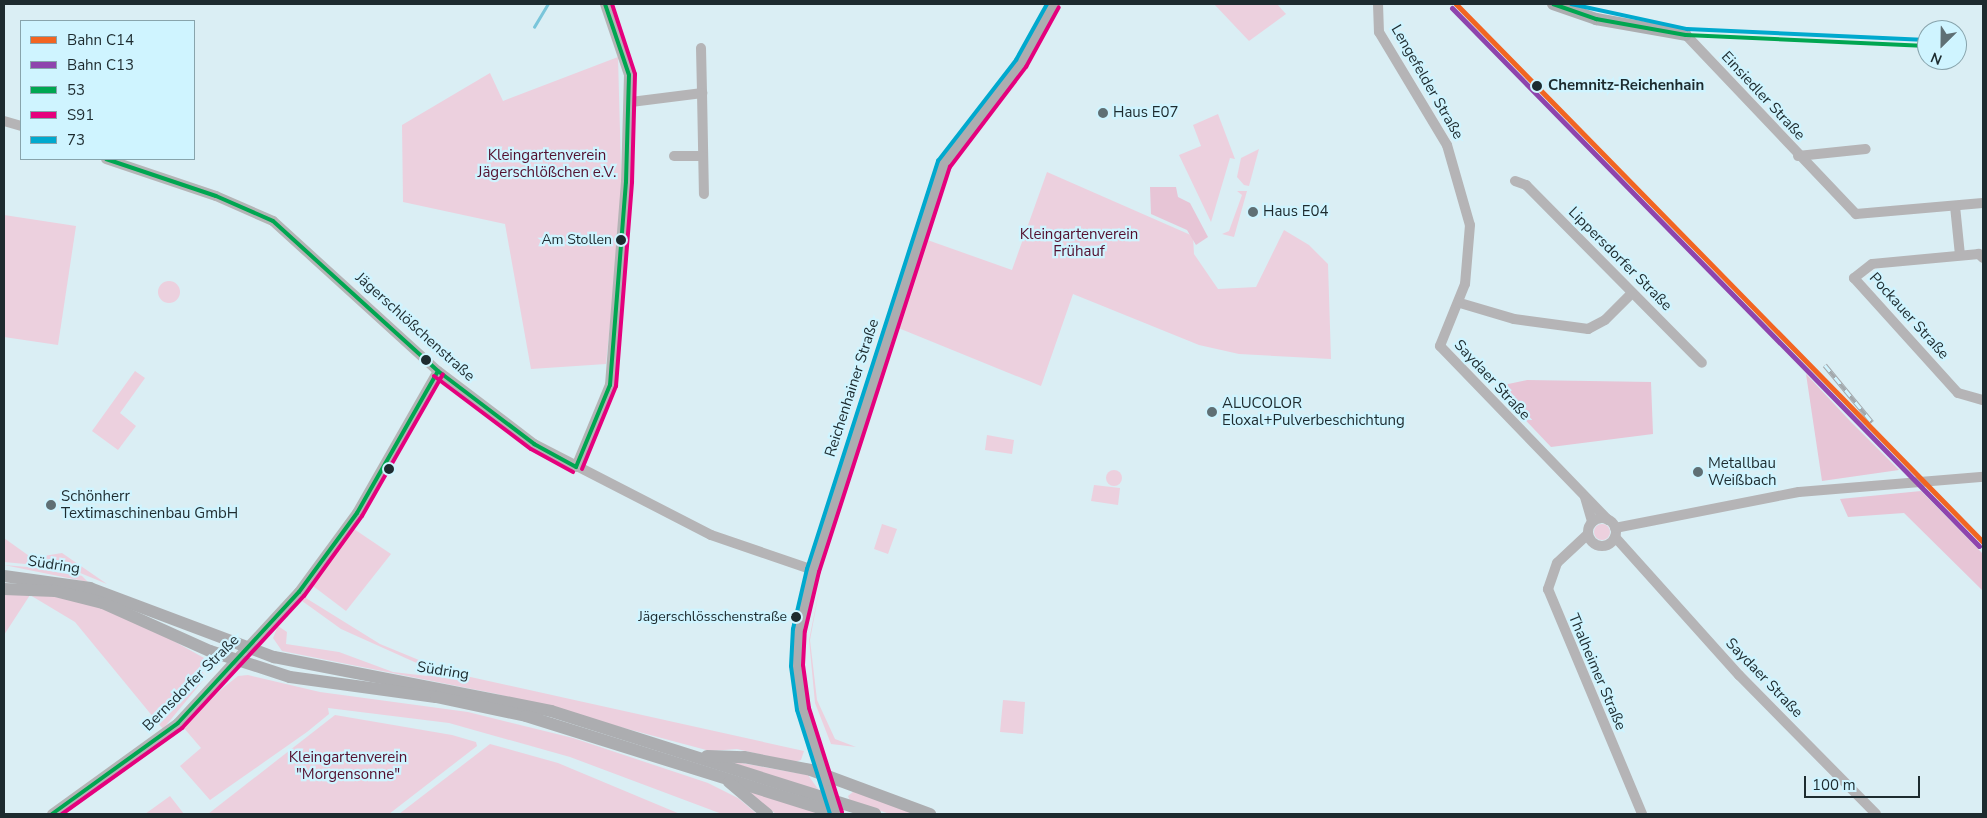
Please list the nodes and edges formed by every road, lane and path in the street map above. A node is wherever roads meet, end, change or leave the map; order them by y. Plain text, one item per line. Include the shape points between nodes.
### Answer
1 (605, 4) edge
2 (1054, 4) edge
3 (1378, 4) edge
4 (1553, 4) edge
5 (1686, 35) joint
6 (701, 48) dead end
7 (702, 93) junction
8 (631, 102) junction
9 (4, 113) edge
10 (13, 123) edge
11 (1866, 149) dead end
12 (674, 156) dead end
13 (702, 156) junction
14 (1798, 156) junction
15 (109, 160) edge
16 (1516, 181) dead end
17 (704, 194) dead end
18 (1983, 203) edge
19 (1955, 206) junction
20 (1960, 255) junction
21 (1983, 258) edge
22 (1632, 293) junction
23 (1460, 303) junction
24 (1440, 346) joint
25 (1702, 362) dead end
26 (438, 371) junction
27 (1983, 400) edge
28 (576, 467) junction
29 (1983, 477) edge
30 (1585, 497) junction
31 (1608, 520) junction
32 (1592, 522) junction
33 (1614, 536) junction
34 (1590, 538) junction
35 (813, 570) junction
36 (4, 576) edge
37 (4, 589) edge
38 (247, 649) junction
39 (236, 661) junction
40 (692, 755) junction
41 (722, 777) junction
42 (826, 777) junction
43 (52, 814) edge
44 (767, 814) edge
45 (837, 814) edge
46 (875, 814) edge
47 (930, 814) edge
48 (1642, 814) edge
49 (1876, 814) edge

1 - 8 street via 624,53
2 - 35 main road, Reichenhainer Straße via 1026,56 944,164
3 - 23 street, Lengefelder Straße via 1380,32 1447,145 1463,188 1470,225 1469,265
4 - 5 main road via 1596,19
5 - 14 street, Einsiedler Straße
6 - 7 street
7 - 8 street
7 - 13 street
8 - 28 street via 610,385
9 - 10 street
11 - 14 street, Einsiedler Straße
12 - 13 street
13 - 17 street
14 - 19 street, Einsiedler Straße via 1856,214
15 - 26 street, Jägerschlößchenstraße via 216,196 273,221
16 - 22 street, Lippersdorfer Straße via 1526,185
18 - 19 street
19 - 20 street
20 - 21 street, Pockauer Straße via 1979,254
20 - 27 street, Pockauer Straße via 1872,264 1854,278 1958,393
22 - 23 street via 1605,320 1588,329 1514,319
22 - 25 street, Lippersdorfer Straße
23 - 24 street, Lengefelder Straße
24 - 30 street, Saydaer Straße
26 - 28 street, Jägerschlößchenstraße via 534,444
26 - 38 street, Bernsdorfer Straße via 326,558
28 - 35 street, Jägerschlößchenstraße via 731,544
29 - 33 street via 1799,492 1644,524
30 - 31 street, Saydaer Straße
30 - 32 street, Saydaer Straße
31 - 32 street
31 - 33 street, Saydaer Straße
32 - 34 street
33 - 34 street
33 - 49 street, Saydaer Straße via 1633,561
34 - 48 street, Thalheimer Straße via 1550,572 1549,596
35 - 42 main road, Reichenhainer Straße via 799,630 797,665 803,710
36 - 38 main road, Südring via 97,590
37 - 39 main road, Südring via 48,590 103,603
38 - 39 street, Bernsdorfer Straße
38 - 40 main road, Südring via 295,662 501,698
39 - 41 main road, Südring via 296,678 518,714
39 - 43 street, Bernsdorfer Straße via 157,740
40 - 42 main road via 744,757 811,770
40 - 46 main road, Südring
41 - 44 main road
41 - 45 main road, Südring
42 - 45 main road, Reichenhainer Straße, bridge
42 - 47 main road

